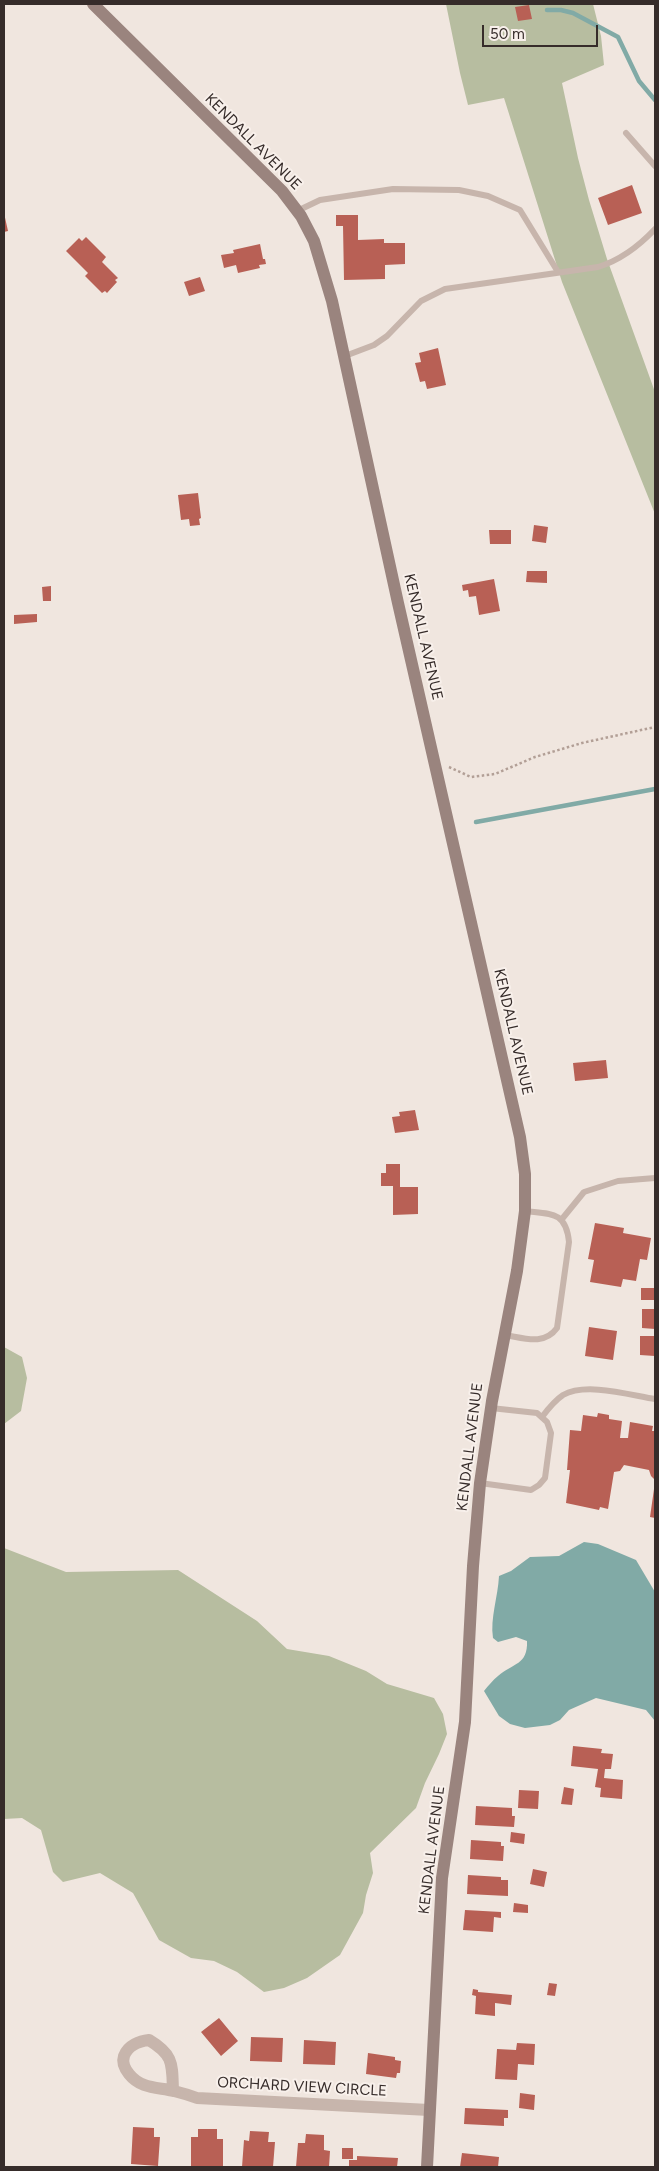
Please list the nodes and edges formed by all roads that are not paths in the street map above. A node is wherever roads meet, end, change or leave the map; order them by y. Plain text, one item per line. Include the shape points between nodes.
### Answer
1 (93, 4) edge
2 (626, 133) dead end
3 (655, 166) edge
4 (297, 211) junction
5 (655, 229) edge
6 (558, 272) junction
7 (345, 356) junction
8 (655, 1178) edge
9 (525, 1211) junction
10 (562, 1219) junction
11 (503, 1335) junction
12 (655, 1399) edge
13 (491, 1408) junction
14 (542, 1417) junction
15 (480, 1483) junction
16 (173, 2091) junction
17 (429, 2110) junction
18 (427, 2167) edge

1 - 4 main road, KENDALL AVENUE via 282,191
2 - 3 lane
4 - 6 lane via 320,200 393,188 459,190 488,196 520,210
4 - 7 main road, KENDALL AVENUE via 314,241 323,267
5 - 6 lane via 631,251 612,262
6 - 7 lane via 445,289 421,301 374,345
7 - 9 main road, KENDALL AVENUE via 520,1137
8 - 10 lane via 618,1181 584,1192
9 - 10 lane via 554,1214
9 - 11 main road, KENDALL AVENUE via 517,1272
10 - 11 lane via 568,1229 569,1242 557,1328 552,1334 536,1340
11 - 13 main road, KENDALL AVENUE
12 - 14 lane via 593,1390 574,1391 552,1404
13 - 14 lane via 537,1413
13 - 15 main road, KENDALL AVENUE
14 - 15 lane via 551,1433 545,1478 539,1485 531,1490
15 - 17 main road, KENDALL AVENUE via 465,1722 442,1878
16 - 16 street, ORCHARD VIEW CIRCLE via 148,2088 134,2080 125,2069 124,2056 131,2047 149,2040 164,2048 172,2064
16 - 17 street, ORCHARD VIEW CIRCLE via 197,2098
17 - 18 main road, KENDALL AVENUE

